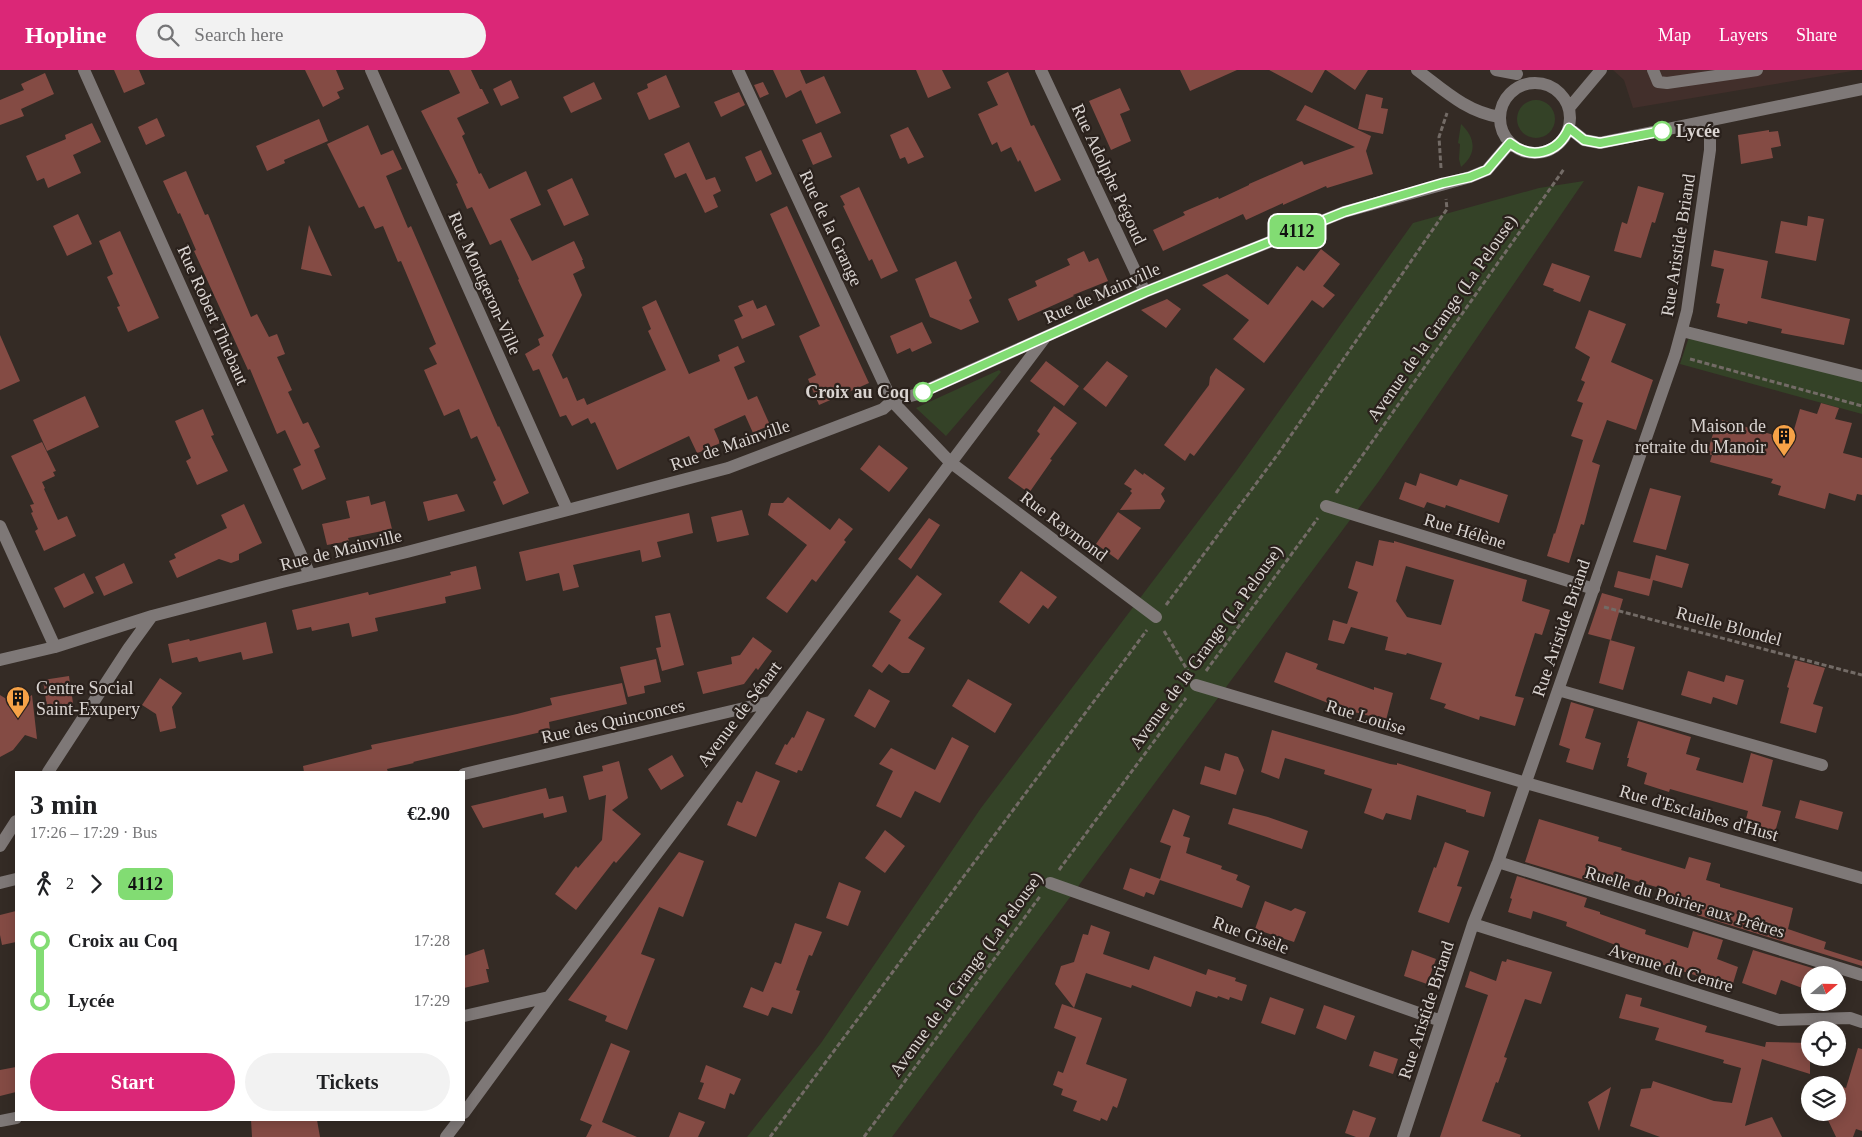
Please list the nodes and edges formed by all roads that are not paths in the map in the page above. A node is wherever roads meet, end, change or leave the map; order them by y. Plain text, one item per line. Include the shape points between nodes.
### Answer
1 (84, 70) edge
2 (371, 70) edge
3 (738, 70) edge
4 (1041, 70) edge
5 (1417, 70) edge
6 (1496, 70) edge
7 (1601, 70) edge
8 (1653, 70) edge
9 (1757, 70) edge
10 (1515, 72) edge
11 (1530, 83) junction
12 (1862, 90) edge
13 (1569, 108) junction
14 (1499, 117) junction
15 (1707, 122) junction
16 (1569, 128) junction
17 (1510, 143) junction
18 (1145, 292) junction
19 (1682, 331) junction
20 (1045, 338) junction
21 (1862, 376) edge
22 (892, 401) junction
23 (950, 462) junction
24 (1326, 506) road end
25 (567, 509) junction
26 (0, 526) edge
27 (310, 575) junction
28 (1594, 589) junction
29 (152, 616) junction
30 (1156, 617) road end
31 (55, 647) junction
32 (0, 660) edge
33 (1196, 685) road end
34 (1558, 690) junction
35 (770, 702) junction
36 (1822, 765) dead end
37 (49, 771) edge
38 (465, 774) edge
39 (1526, 783) junction
40 (15, 823) edge
41 (0, 846) edge
42 (1498, 862) junction
43 (1862, 878) edge
44 (15, 879) edge
45 (0, 883) edge
46 (1050, 883) road end
47 (1473, 924) junction
48 (1862, 975) edge
49 (549, 997) junction
50 (465, 1016) edge
51 (1440, 1021) junction
52 (1862, 1022) edge
53 (465, 1112) edge
54 (15, 1118) edge
55 (458, 1121) edge
56 (0, 1122) edge
57 (446, 1137) edge
58 (1403, 1137) edge

1 - 27 street, Rue Robert Thiebaut
2 - 25 street, Rue Montgeron-Ville
3 - 22 street, Rue de la Grange
4 - 18 street, Rue Adolphe Pégoud
5 - 14 street via 1482,114
6 - 10 street
7 - 13 street
8 - 9 street via 1658,82 1667,83
10 - 11 street
11 - 13 street via 1554,88
11 - 14 street via 1512,91 1500,107
12 - 15 street
13 - 16 street
14 - 17 street via 1500,127
15 - 16 street via 1600,143 1584,140
15 - 19 street, Rue Aristide Briand via 1710,150
16 - 17 street via 1559,144 1544,152 1525,152
17 - 18 street, Rue de Mainville via 1487,170 1470,177 1344,212
18 - 20 street, Rue de Mainville
19 - 21 street
19 - 28 street, Rue Aristide Briand
20 - 22 street, Rue de Mainville via 918,394
20 - 23 street, Avenue de Sénart
22 - 23 street, Rue de la Grange
22 - 25 street, Rue de Mainville via 883,409 728,468
23 - 30 street, Rue Raymond
23 - 35 street, Avenue de Sénart
24 - 28 street, Rue Hélène
25 - 27 street, Rue de Mainville
26 - 31 street
27 - 29 street, Rue de Mainville
28 - 34 street, Rue Aristide Briand
29 - 31 street, Rue de Mainville
29 - 37 street
31 - 32 street, Rue de Mainville
33 - 39 street, Rue Louise
34 - 36 street
34 - 39 street, Rue Aristide Briand
35 - 38 street, Rue des Quinconces
35 - 49 street, Avenue de Sénart
39 - 42 street, Rue Aristide Briand
39 - 43 street, Rue d'Esclaibes d'Hust
40 - 41 street
42 - 47 street, Rue Aristide Briand
42 - 48 street, Ruelle du Poirier aux Prêtres
44 - 45 street
46 - 51 street, Rue Gisèle
47 - 51 street, Rue Aristide Briand
47 - 52 street, Avenue du Centre via 1779,1020 1850,1018
49 - 50 street
49 - 53 street, Avenue de Sénart
51 - 58 street, Rue Aristide Briand
54 - 56 street
55 - 57 street

